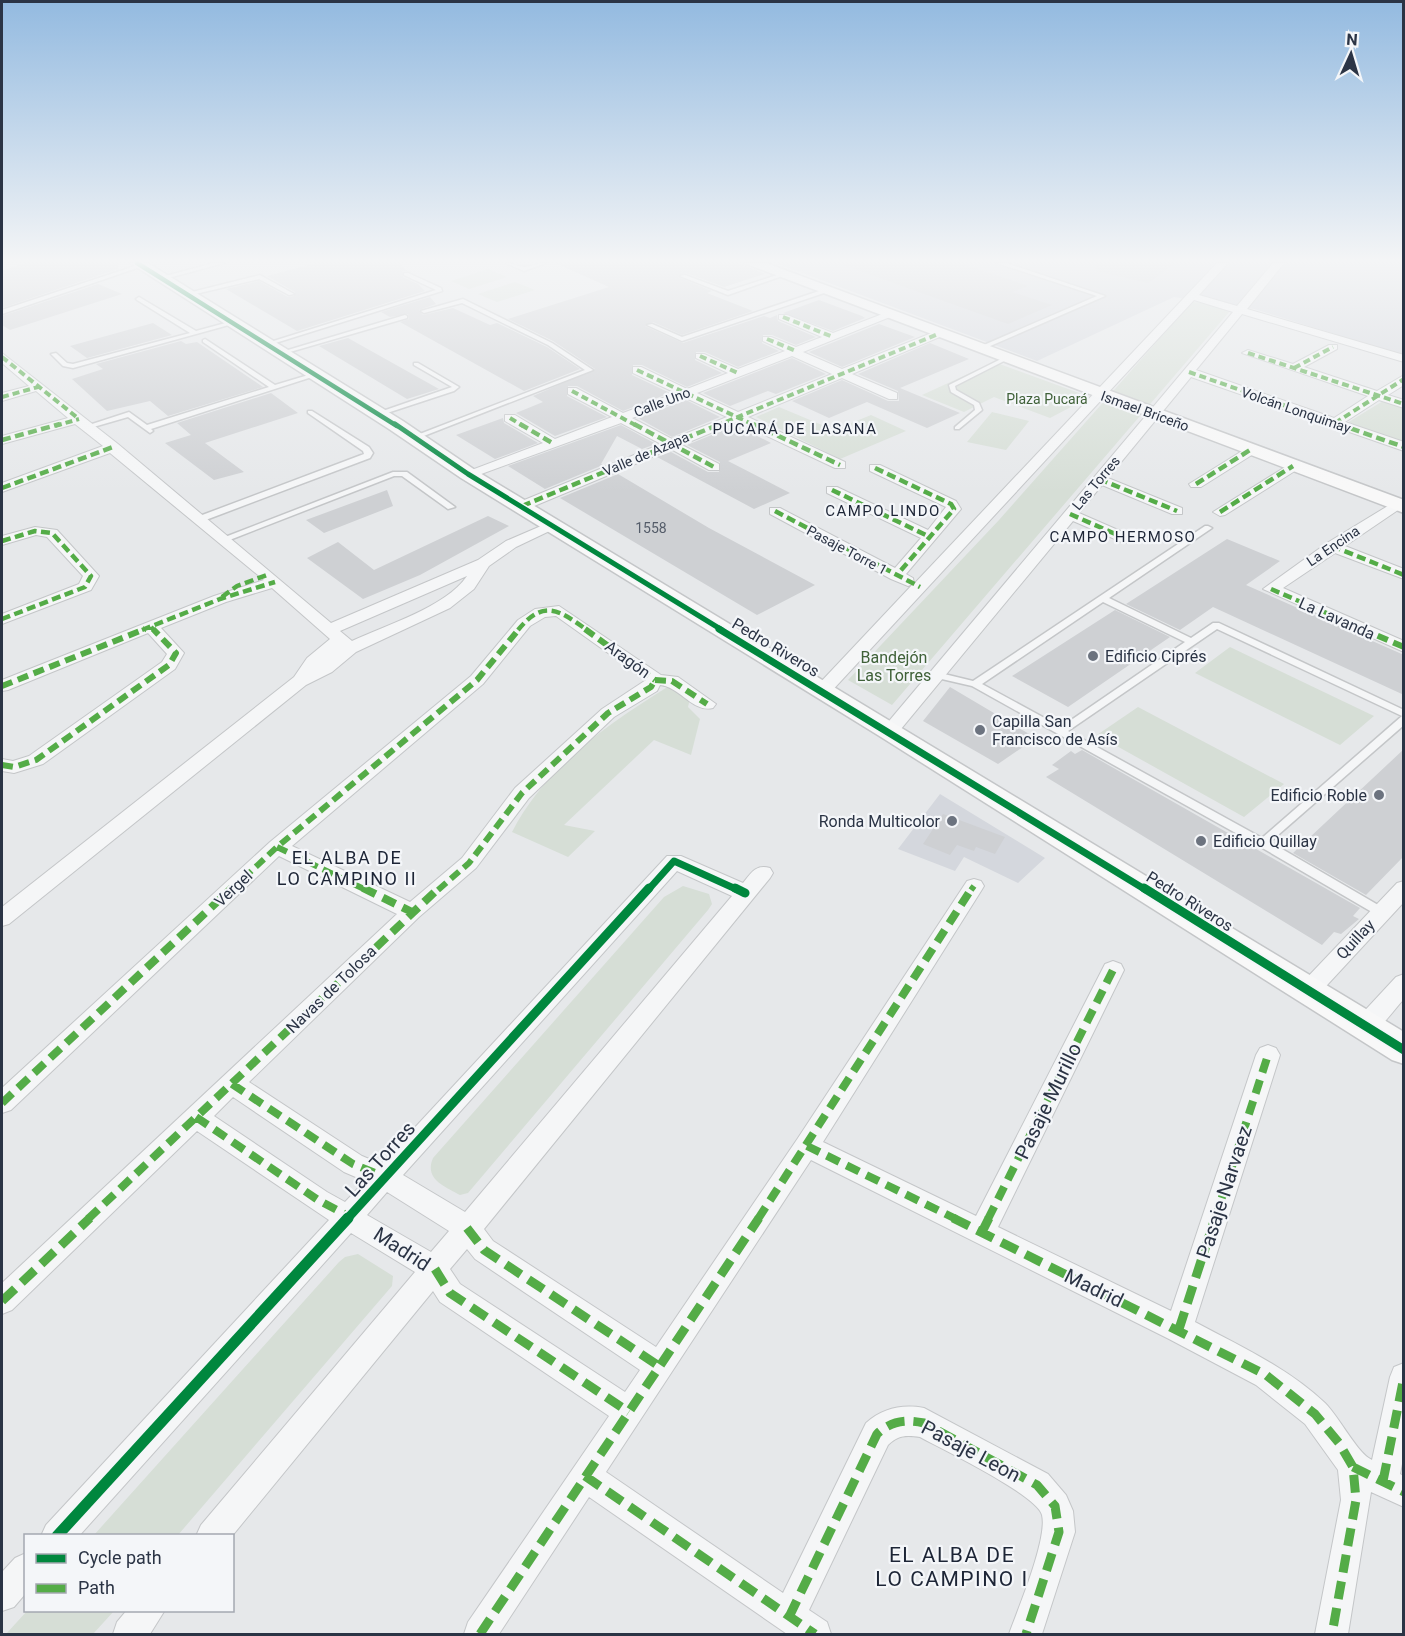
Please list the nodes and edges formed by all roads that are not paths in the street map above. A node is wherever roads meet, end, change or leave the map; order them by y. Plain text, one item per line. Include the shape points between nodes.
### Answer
1 (172, 339) edge
2 (259, 339) edge
3 (301, 339) edge
4 (314, 339) edge
5 (541, 339) edge
6 (767, 339) dead end
7 (827, 339) edge
8 (925, 339) edge
9 (953, 339) edge
10 (1002, 339) edge
11 (1151, 339) edge
12 (1216, 339) edge
13 (1340, 339) edge
14 (205, 341) dead end
15 (1333, 347) dead end
16 (274, 349) junction
17 (980, 349) junction
18 (794, 352) junction
19 (1248, 352) dead end
20 (54, 354) dead end
21 (700, 356) dead end
22 (2, 357) edge
23 (1005, 359) junction
24 (1404, 359) edge
25 (416, 364) dead end
26 (1294, 368) junction
27 (637, 370) dead end
28 (1189, 372) junction
29 (738, 373) junction
30 (842, 374) junction
31 (315, 375) junction
32 (1404, 379) edge
33 (38, 387) junction
34 (275, 388) junction
35 (572, 392) dead end
36 (687, 393) junction
37 (1099, 394) junction
38 (1378, 395) junction
39 (893, 396) dead end
40 (2, 397) edge
41 (1404, 404) edge
42 (310, 412) dead end
43 (379, 414) junction
44 (1154, 414) junction
45 (737, 417) junction
46 (510, 418) dead end
47 (621, 418) junction
48 (80, 420) junction
49 (1335, 423) junction
50 (957, 428) dead end
51 (414, 438) junction
52 (2, 440) edge
53 (554, 444) junction
54 (670, 444) junction
55 (1404, 447) edge
56 (116, 450) junction
57 (1250, 450) junction
58 (840, 465) dead end
59 (1293, 466) junction
60 (714, 467) dead end
61 (875, 468) dead end
62 (468, 474) junction
63 (1100, 479) junction
64 (1196, 484) dead end
65 (2, 488) edge
66 (832, 490) dead end
67 (1400, 506) edge
68 (451, 507) dead end
69 (522, 507) junction
70 (775, 511) dead end
71 (1177, 511) dead end
72 (1220, 512) dead end
73 (1070, 514) junction
74 (200, 519) junction
75 (553, 526) junction
76 (1208, 528) dead end
77 (930, 537) junction
78 (224, 539) junction
79 (1129, 540) dead end
80 (2, 541) edge
81 (1332, 546) junction
82 (483, 563) junction
83 (1404, 575) edge
84 (896, 576) junction
85 (271, 579) junction
86 (920, 587) junction
87 (1271, 590) joint
88 (1103, 598) junction
89 (550, 610) joint
90 (371, 612) junction
91 (2, 619) edge
92 (151, 627) junction
93 (392, 630) junction
94 (339, 639) junction
95 (1191, 642) junction
96 (1404, 647) edge
97 (936, 675) junction
98 (655, 680) junction
99 (975, 684) junction
100 (2, 686) edge
101 (822, 691) junction
102 (707, 704) dead end
103 (1404, 716) edge
104 (890, 731) junction
105 (1061, 732) junction
106 (2, 765) edge
107 (1263, 843) junction
108 (277, 847) junction
109 (763, 873) dead end
110 (975, 886) dead end
111 (1404, 888) edge
112 (746, 893) junction
113 (412, 912) junction
114 (1381, 912) junction
115 (2, 918) edge
116 (1113, 970) dead end
117 (1404, 983) edge
118 (1308, 991) junction
119 (1365, 1026) junction
120 (1404, 1050) edge
121 (1268, 1055) dead end
122 (232, 1084) junction
123 (2, 1102) edge
124 (196, 1117) junction
125 (807, 1146) junction
126 (385, 1177) junction
127 (350, 1217) junction
128 (467, 1228) junction
129 (982, 1232) junction
130 (435, 1269) junction
131 (2, 1299) edge
132 (1179, 1329) junction
133 (659, 1366) junction
134 (1404, 1377) edge
135 (628, 1412) junction
136 (1353, 1467) junction
137 (585, 1476) junction
138 (1393, 1487) edge
139 (59, 1534) edge
140 (214, 1534) edge
141 (24, 1571) edge
142 (2, 1595) edge
143 (148, 1612) edge
144 (789, 1617) junction
145 (129, 1635) edge
146 (480, 1635) edge
147 (815, 1635) edge
148 (1026, 1635) edge
149 (1332, 1635) edge

1 - 20 lane via 73,366 65,365
2 - 16 street, Pedro Riveros
3 - 16 lane
4 - 16 lane
5 - 51 lane via 590,370
6 - 18 street
7 - 18 street, Calle Uno
8 - 30 street, Valle de Azapa
9 - 17 street, Ismael Briceño
10 - 17 lane
11 - 37 street
12 - 28 street, Las Torres
13 - 24 street
14 - 34 lane
15 - 26 street
16 - 31 street, Pedro Riveros
17 - 23 street, Ismael Briceño
18 - 29 street, Calle Uno
18 - 30 street
19 - 26 street
21 - 29 street
22 - 33 street
23 - 37 street, Ismael Briceño
23 - 50 lane via 952,385 952,391 979,410
25 - 43 lane via 456,387
26 - 38 street
27 - 36 street
28 - 44 street, Las Torres
28 - 49 street, Volcán Lonquimay
29 - 36 street, Calle Uno
30 - 39 street
30 - 45 street, Valle de Azapa
31 - 34 lane
31 - 43 street, Pedro Riveros
32 - 38 street
33 - 40 street
33 - 48 street
34 - 48 lane via 149,431 129,414
35 - 47 street
36 - 45 street
36 - 47 street, Calle Uno
37 - 44 street, Ismael Briceño
37 - 86 street
38 - 41 street
38 - 49 street
42 - 74 lane via 366,449 367,456
43 - 51 street, Pedro Riveros
44 - 57 street, Ismael Briceño
44 - 63 street, Las Torres
45 - 54 street, Valle de Azapa
45 - 58 street
46 - 53 street
47 - 53 street, Calle Uno
47 - 54 street
48 - 52 street
48 - 56 street
49 - 55 street, Volcán Lonquimay
51 - 62 street, Pedro Riveros
53 - 62 street, Calle Uno
54 - 60 street
54 - 69 street, Valle de Azapa
56 - 65 street
56 - 74 street
57 - 59 street, Ismael Briceño
57 - 64 street
59 - 67 street, Ismael Briceño
59 - 72 street
61 - 77 street via 951,504 954,509
62 - 69 street, Pedro Riveros
63 - 71 street
63 - 73 street, Las Torres
66 - 77 street
67 - 81 street, La Encina
68 - 78 lane via 404,474 393,474
69 - 75 street, Pedro Riveros
70 - 84 street, Pasaje Torre 1
73 - 79 street
73 - 97 street, Las Torres
74 - 78 street
75 - 82 street via 511,544
75 - 101 street, Pedro Riveros
76 - 88 lane
77 - 84 street
78 - 85 street
80 - 91 street via 35,531 52,533 91,576 85,587
81 - 83 street
81 - 87 street, La Encina
82 - 90 street
82 - 93 street via 468,586 453,599
84 - 86 street, Pasaje Torre 1
85 - 92 street
85 - 94 street
86 - 101 street
87 - 96 street, La Lavanda
88 - 95 lane
88 - 99 lane
89 - 98 street, Aragón via 560,611
89 - 108 street, Vergel via 524,623 477,680
90 - 93 street via 385,618
90 - 94 street
92 - 100 street
92 - 106 street via 176,653 169,665 36,760 14,767
93 - 94 street
94 - 115 street via 326,668 300,681
95 - 103 lane via 1216,625
95 - 105 lane
97 - 99 lane
97 - 104 street, Las Torres
98 - 102 street, Aragón via 672,681
98 - 113 street, Navas de Tolosa via 651,687 608,712 522,793 469,862
99 - 105 lane
101 - 104 street, Pedro Riveros
103 - 107 lane
104 - 118 street, Pedro Riveros
105 - 107 lane
107 - 114 lane
108 - 113 street
108 - 123 street, Vergel
109 - 112 street
110 - 125 street
111 - 114 street, Quillay
112 - 126 street, Las Torres via 674,861
112 - 128 street
113 - 122 street, Navas de Tolosa
114 - 118 street, Quillay
116 - 129 street, Pasaje Murillo
117 - 119 street
118 - 119 street, Pedro Riveros
119 - 120 street, Pedro Riveros
121 - 132 street, Pasaje Narvaez
122 - 124 street, Navas de Tolosa
122 - 126 street via 353,1164
124 - 127 street, Madrid via 318,1200
124 - 131 street, Navas de Tolosa
125 - 129 street, Madrid
125 - 133 street
126 - 127 street, Las Torres
126 - 128 street
127 - 130 street, Madrid
127 - 139 street, Las Torres
128 - 130 street
128 - 133 street via 484,1250
129 - 132 street, Madrid
130 - 135 street, Madrid via 450,1293
130 - 140 street
132 - 136 street, Madrid via 1266,1375 1315,1414
133 - 135 street
134 - 138 street
135 - 137 street
136 - 138 street
136 - 149 street, Madrid via 1356,1500
137 - 144 street
137 - 146 street
141 - 142 street
143 - 145 street
144 - 147 street
144 - 148 street, Pasaje Leon via 878,1434 885,1425 910,1420 924,1423 1036,1485 1056,1507 1059,1532

